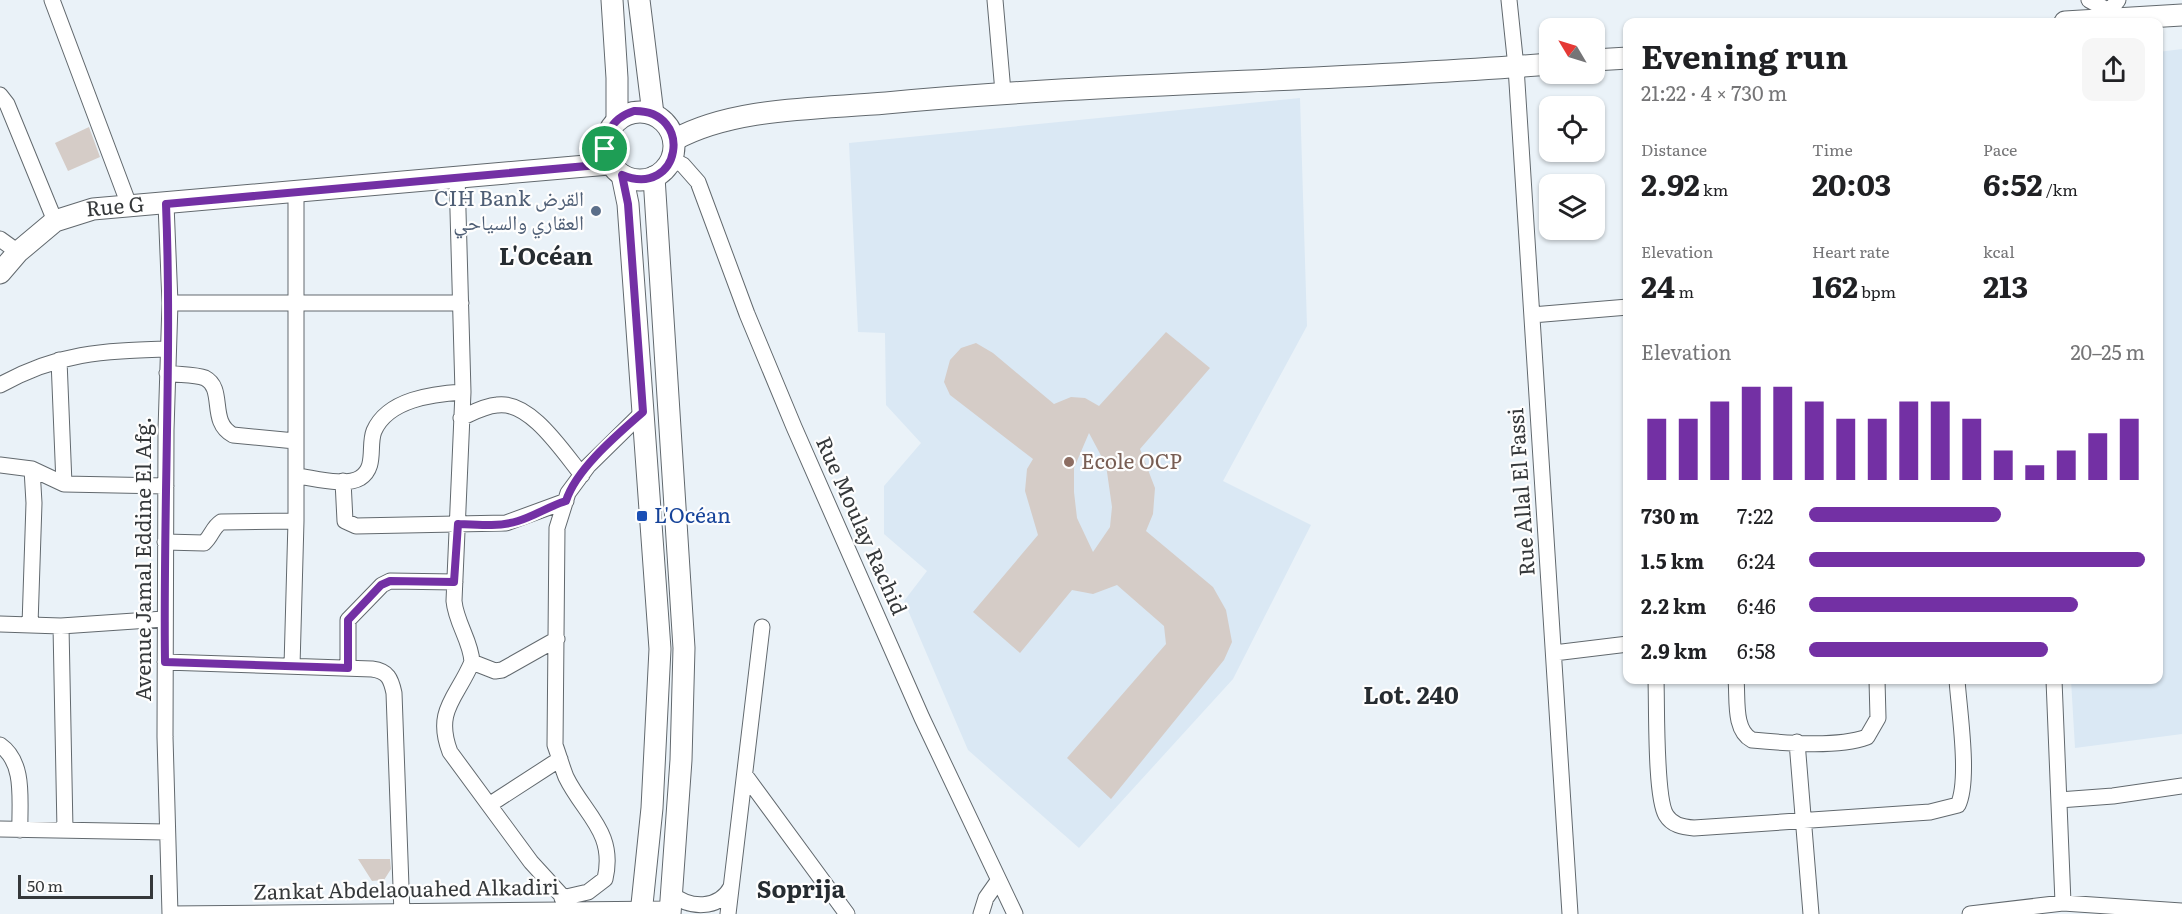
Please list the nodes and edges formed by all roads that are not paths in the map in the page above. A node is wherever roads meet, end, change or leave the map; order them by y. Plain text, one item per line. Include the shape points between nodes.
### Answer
1 (52, 0) edge
2 (612, 0) edge
3 (639, 0) edge
4 (994, 0) edge
5 (1509, 0) edge
6 (2089, 0) edge
7 (2110, 10) edge
8 (2182, 15) edge
9 (2080, 18) edge
10 (1623, 57) edge
11 (1605, 59) edge
12 (1539, 65) edge
13 (1516, 67) junction
14 (1003, 92) junction
15 (0, 95) edge
16 (653, 114) junction
17 (617, 120) junction
18 (673, 150) junction
19 (615, 169) junction
20 (457, 176) junction
21 (654, 177) junction
22 (296, 190) junction
23 (166, 204) junction
24 (129, 206) junction
25 (55, 221) junction
26 (0, 238) edge
27 (18, 252) junction
28 (0, 273) edge
29 (170, 303) junction
30 (461, 303) junction
31 (295, 304) junction
32 (1623, 307) edge
33 (1532, 315) junction
34 (168, 348) junction
35 (59, 360) junction
36 (167, 374) junction
37 (0, 385) edge
38 (463, 392) junction
39 (643, 412) junction
40 (461, 418) junction
41 (295, 441) junction
42 (0, 465) edge
43 (32, 469) junction
44 (582, 475) junction
45 (297, 476) junction
46 (343, 481) junction
47 (64, 484) junction
48 (166, 486) junction
49 (566, 501) junction
50 (296, 521) junction
51 (458, 524) junction
52 (165, 542) junction
53 (454, 582) junction
54 (164, 619) junction
55 (0, 624) edge
56 (30, 625) junction
57 (61, 626) junction
58 (762, 627) dead end
59 (557, 639) junction
60 (1623, 645) edge
61 (1554, 653) junction
62 (165, 662) junction
63 (472, 662) junction
64 (292, 666) junction
65 (348, 668) junction
66 (1656, 684) edge
67 (1737, 684) edge
68 (1877, 684) edge
69 (1958, 684) edge
70 (2054, 684) edge
71 (1797, 742) junction
72 (0, 745) edge
73 (560, 759) junction
74 (745, 775) junction
75 (2182, 786) edge
76 (2059, 800) junction
77 (489, 805) junction
78 (1804, 820) junction
79 (0, 829) edge
80 (20, 830) junction
81 (65, 830) junction
82 (166, 832) junction
83 (998, 881) junction
84 (731, 887) junction
85 (562, 898) junction
86 (2063, 903) junction
87 (670, 905) edge
88 (574, 909) junction
89 (598, 911) edge
90 (641, 911) edge
91 (2182, 911) edge
92 (402, 912) edge
93 (283, 913) edge
94 (170, 914) edge
95 (728, 914) edge
96 (847, 914) edge
97 (981, 914) edge
98 (1015, 914) edge
99 (1570, 914) edge
100 (1811, 914) edge
101 (1970, 914) edge
102 (1982, 914) edge

1 - 24 street
2 - 17 main road
3 - 16 main road
4 - 14 street
5 - 13 street, Rue Allal El Fassi
6 - 7 street
7 - 8 main road
7 - 9 main road
10 - 11 main road
12 - 13 main road
13 - 14 main road
13 - 33 street, Rue Allal El Fassi
14 - 18 main road via 747,116 696,128
15 - 25 street
16 - 17 main road via 634,111
16 - 18 main road via 667,124
17 - 19 main road via 606,138 605,149
18 - 21 main road
18 - 83 street, Rue Moulay Rachid via 698,182 794,428
19 - 20 main road, Rue G
19 - 21 main road via 643,180
19 - 39 main road via 628,204
20 - 22 main road, Rue G
20 - 30 street
21 - 87 main road via 684,648 681,760
22 - 23 main road, Rue G
22 - 31 street
23 - 24 main road, Rue G
23 - 29 street, Avenue Jamal Eddine El Afg.
24 - 25 main road, Rue G via 93,209
25 - 27 main road, Rue G
26 - 27 street
27 - 28 main road, Rue G
29 - 31 street
29 - 34 street, Avenue Jamal Eddine El Afg.
30 - 31 street
30 - 38 street
31 - 41 street
32 - 33 street
33 - 61 street, Rue Allal El Fassi
34 - 35 street via 97,351
34 - 36 street, Avenue Jamal Eddine El Afg.
35 - 37 street
35 - 47 street
36 - 41 street via 204,378 211,384 225,431
36 - 48 street, Avenue Jamal Eddine El Afg.
38 - 40 street
38 - 46 street via 424,395 399,407 374,432 368,471 359,479
39 - 44 street
39 - 90 main road via 660,649 652,808
40 - 44 street via 497,404 511,405 543,426
40 - 51 street
41 - 45 street
42 - 43 street
43 - 47 street
43 - 56 street
44 - 49 street
45 - 46 street
45 - 50 street
46 - 51 street via 344,515 350,525
47 - 48 street
48 - 52 street, Avenue Jamal Eddine El Afg.
49 - 51 street via 520,520 485,526
49 - 59 street via 557,528
50 - 52 street via 221,522 204,543
50 - 64 street
51 - 53 street
52 - 54 street, Avenue Jamal Eddine El Afg.
53 - 63 street via 455,613
53 - 65 street via 390,581 381,585 348,620
54 - 57 street
54 - 62 street, Avenue Jamal Eddine El Afg.
55 - 56 street
56 - 57 street
57 - 81 street
58 - 74 street
59 - 63 street via 502,670
59 - 73 street via 555,745
60 - 61 street
61 - 99 street, Rue Allal El Fassi
62 - 64 street
62 - 82 street, Avenue Jamal Eddine El Afg.
63 - 77 street via 446,713 442,731 450,752
64 - 65 street
65 - 92 street via 380,670 392,681
66 - 78 street via 1660,799 1671,821 1694,828
67 - 71 street via 1741,732 1746,737
68 - 71 street via 1878,718 1867,738 1856,742
69 - 78 street via 1963,795 1958,805 1930,812
70 - 76 street
71 - 78 street
72 - 80 street via 14,760 19,775
73 - 77 street
73 - 85 street via 567,778 595,817 609,863 605,879 588,892
74 - 84 street
74 - 96 street
75 - 76 street
76 - 86 street
77 - 85 street
78 - 100 street
79 - 80 street
80 - 81 street
81 - 82 street
82 - 94 street, Avenue Jamal Eddine El Afg.
83 - 97 street
83 - 98 street, Rue Moulay Rachid
84 - 87 street via 720,900
84 - 95 street
85 - 88 street
86 - 91 street
86 - 102 street
87 - 90 street, Zankat Abdelaouahed Alkadiri
88 - 89 street, Zankat Abdelaouahed Alkadiri
88 - 92 street, Zankat Abdelaouahed Alkadiri
89 - 90 street, Zankat Abdelaouahed Alkadiri
92 - 93 street, Zankat Abdelaouahed Alkadiri
93 - 94 street, Zankat Abdelaouahed Alkadiri
101 - 102 street

